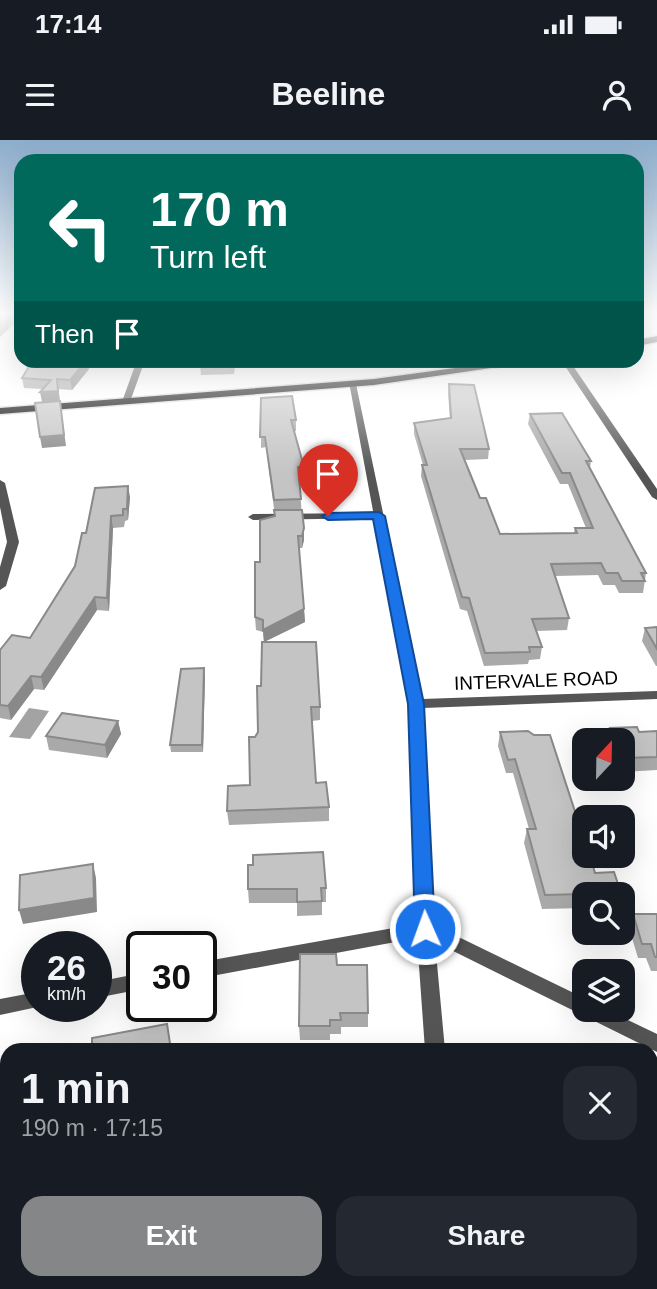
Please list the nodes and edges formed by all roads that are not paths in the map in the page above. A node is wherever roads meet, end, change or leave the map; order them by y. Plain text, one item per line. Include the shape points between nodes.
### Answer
1 (138, 368) edge
2 (478, 368) edge
3 (570, 368) edge
4 (352, 384) junction
5 (127, 399) junction
6 (0, 411) edge
7 (0, 483) edge
8 (657, 497) edge
9 (379, 516) junction
10 (253, 517) dead end
11 (0, 586) edge
12 (657, 695) edge
13 (416, 704) junction
14 (425, 929) junction
15 (217, 967) edge
16 (572, 1002) edge
17 (21, 1003) edge
18 (0, 1007) edge
19 (614, 1022) edge
20 (434, 1043) edge
21 (657, 1043) edge

1 - 5 street
2 - 4 main road
3 - 8 street
4 - 5 main road
4 - 9 street
5 - 6 main road
7 - 11 street via 13,542
9 - 10 street
9 - 13 street
12 - 13 street, INTERVALE ROAD
13 - 14 street
14 - 15 street
14 - 16 street
14 - 20 street
17 - 18 street
19 - 21 street

